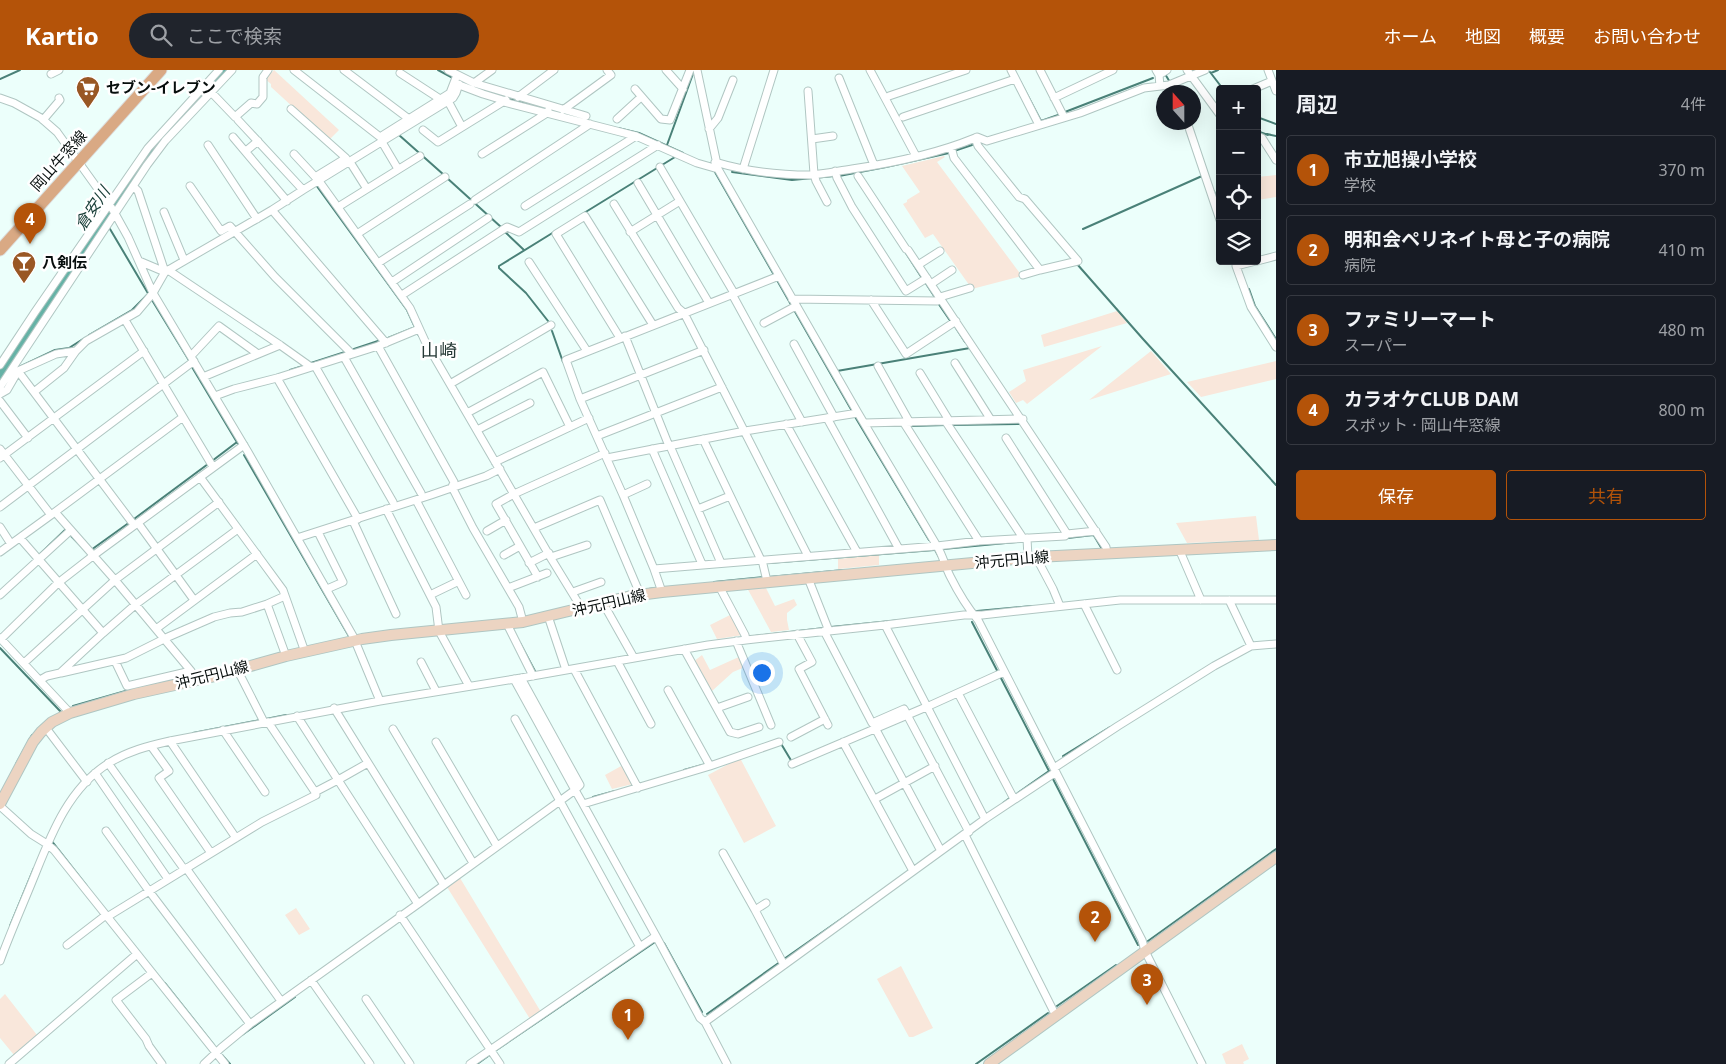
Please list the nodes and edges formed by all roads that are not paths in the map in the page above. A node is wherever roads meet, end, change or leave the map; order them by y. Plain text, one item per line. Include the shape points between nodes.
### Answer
1 (60, 70) edge
2 (160, 70) edge
3 (219, 70) edge
4 (232, 70) edge
5 (268, 70) edge
6 (294, 70) edge
7 (344, 70) edge
8 (448, 70) edge
9 (492, 70) edge
10 (554, 70) edge
11 (607, 70) edge
12 (666, 70) edge
13 (690, 70) edge
14 (697, 70) edge
15 (774, 70) edge
16 (870, 70) edge
17 (966, 70) edge
18 (1011, 70) edge
19 (1040, 70) edge
20 (1113, 70) edge
21 (1205, 70) edge
22 (1268, 70) edge
23 (1162, 72) edge
24 (400, 73) dead end
25 (1189, 73) edge
26 (51, 74) dead end
27 (839, 78) dead end
28 (1015, 79) junction
29 (733, 80) dead end
30 (457, 81) junction
31 (1272, 81) junction
32 (474, 83) junction
33 (1168, 84) junction
34 (1261, 85) edge
35 (635, 89) dead end
36 (683, 89) junction
37 (808, 91) dead end
38 (1276, 91) edge
39 (211, 92) junction
40 (642, 96) junction
41 (889, 96) dead end
42 (518, 97) junction
43 (0, 98) edge
44 (59, 98) dead end
45 (1054, 98) junction
46 (506, 99) junction
47 (444, 100) junction
48 (291, 110) dead end
49 (548, 110) junction
50 (563, 110) junction
51 (1216, 110) edge
52 (1063, 115) junction
53 (586, 116) dead end
54 (903, 117) dead end
55 (409, 119) junction
56 (617, 119) dead end
57 (43, 120) junction
58 (238, 120) dead end
59 (1038, 123) junction
60 (590, 124) junction
61 (462, 127) junction
62 (709, 129) junction
63 (423, 130) dead end
64 (1190, 130) edge
65 (636, 136) junction
66 (833, 136) dead end
67 (233, 137) dead end
68 (974, 138) junction
69 (1261, 138) edge
70 (812, 139) junction
71 (257, 142) junction
72 (382, 142) junction
73 (208, 145) dead end
74 (658, 145) junction
75 (246, 151) junction
76 (952, 151) junction
77 (1274, 151) edge
78 (294, 154) dead end
79 (482, 154) dead end
80 (420, 156) dead end
81 (916, 156) junction
82 (1276, 160) edge
83 (78, 162) junction
84 (350, 162) junction
85 (717, 165) junction
86 (874, 165) junction
87 (660, 167) dead end
88 (743, 169) junction
89 (398, 170) junction
90 (836, 174) junction
91 (858, 176) dead end
92 (445, 177) dead end
93 (815, 177) junction
94 (316, 181) junction
95 (638, 183) dead end
96 (133, 186) junction
97 (190, 186) dead end
98 (302, 189) junction
99 (367, 189) junction
100 (285, 199) junction
101 (680, 201) junction
102 (827, 202) dead end
103 (614, 204) dead end
104 (525, 206) dead end
105 (338, 207) junction
106 (112, 208) junction
107 (1216, 208) edge
108 (272, 210) junction
109 (164, 212) dead end
110 (657, 215) junction
111 (256, 217) junction
112 (488, 218) dead end
113 (235, 231) junction
114 (630, 232) junction
115 (357, 234) junction
116 (0, 250) edge
117 (940, 251) dead end
118 (1276, 256) edge
119 (184, 258) junction
120 (1261, 260) edge
121 (139, 261) junction
122 (529, 262) dead end
123 (378, 263) junction
124 (918, 265) junction
125 (1235, 265) edge
126 (164, 270) junction
127 (952, 270) dead end
128 (1040, 270) junction
129 (1023, 275) dead end
130 (777, 277) junction
131 (926, 281) junction
132 (392, 282) junction
133 (970, 288) dead end
134 (154, 293) junction
135 (733, 294) junction
136 (402, 296) junction
137 (939, 299) junction
138 (871, 300) junction
139 (709, 303) junction
140 (793, 305) junction
141 (684, 313) junction
142 (125, 320) junction
143 (764, 323) dead end
144 (953, 323) junction
145 (551, 325) dead end
146 (654, 325) junction
147 (417, 330) junction
148 (622, 337) junction
149 (386, 343) junction
150 (794, 344) dead end
151 (280, 345) junction
152 (378, 346) junction
153 (1276, 347) edge
154 (704, 350) junction
155 (76, 351) junction
156 (144, 351) junction
157 (587, 351) junction
158 (258, 354) junction
159 (352, 354) junction
160 (344, 357) junction
161 (191, 361) junction
162 (955, 363) dead end
163 (0, 365) edge
164 (878, 366) dead end
165 (313, 367) junction
166 (18, 371) junction
167 (920, 373) dead end
168 (640, 375) junction
169 (203, 377) junction
170 (277, 378) junction
171 (164, 384) junction
172 (450, 384) junction
173 (0, 386) edge
174 (722, 387) junction
175 (34, 392) junction
176 (0, 394) edge
177 (214, 396) junction
178 (580, 399) junction
179 (0, 401) edge
180 (530, 403) dead end
181 (655, 412) junction
182 (467, 413) junction
183 (855, 414) junction
184 (183, 417) junction
185 (589, 418) junction
186 (831, 418) junction
187 (54, 419) junction
188 (1020, 419) junction
189 (991, 420) junction
190 (802, 422) junction
191 (864, 423) junction
192 (786, 424) junction
193 (906, 424) junction
194 (948, 424) junction
195 (570, 427) junction
196 (477, 430) junction
197 (745, 431) junction
198 (597, 436) junction
199 (28, 438) junction
200 (1006, 438) dead end
201 (703, 439) junction
202 (244, 445) junction
203 (669, 446) junction
204 (76, 449) junction
205 (652, 449) junction
206 (2, 454) edge
207 (606, 456) junction
208 (495, 462) junction
209 (211, 464) junction
210 (497, 471) junction
211 (200, 477) junction
212 (99, 478) junction
213 (647, 484) dead end
214 (28, 485) junction
215 (453, 485) junction
216 (512, 495) junction
217 (623, 495) junction
218 (419, 496) junction
219 (730, 496) junction
220 (219, 502) junction
221 (393, 502) dead end
222 (0, 507) edge
223 (698, 509) junction
224 (386, 510) junction
225 (53, 513) junction
226 (356, 518) junction
227 (506, 520) junction
228 (133, 523) junction
229 (0, 527) edge
230 (534, 528) junction
231 (238, 529) junction
232 (487, 530) dead end
233 (69, 531) junction
234 (1093, 531) junction
235 (318, 532) junction
236 (1067, 534) junction
237 (20, 538) junction
238 (297, 538) junction
239 (1026, 540) junction
240 (979, 542) junction
241 (11, 544) junction
242 (587, 545) dead end
243 (1276, 545) edge
244 (520, 546) junction
245 (938, 546) junction
246 (156, 549) junction
247 (899, 549) junction
248 (1180, 549) junction
249 (1107, 550) junction
250 (0, 552) edge
251 (91, 552) junction
252 (857, 552) junction
253 (257, 554) junction
254 (504, 555) dead end
255 (548, 555) junction
256 (808, 556) junction
257 (1030, 556) junction
258 (37, 558) junction
259 (762, 562) junction
260 (529, 563) junction
261 (721, 563) junction
262 (702, 564) junction
263 (946, 565) junction
264 (655, 570) junction
265 (548, 573) dead end
266 (176, 574) junction
267 (538, 577) junction
268 (767, 578) junction
269 (808, 578) junction
270 (115, 580) junction
271 (458, 582) junction
272 (601, 582) dead end
273 (58, 583) junction
274 (719, 586) junction
275 (508, 588) junction
276 (661, 588) junction
277 (327, 589) junction
278 (639, 591) junction
279 (573, 592) junction
280 (0, 595) edge
281 (430, 595) junction
282 (466, 595) dead end
283 (285, 596) junction
284 (1201, 598) junction
285 (194, 600) junction
286 (1229, 600) junction
287 (1276, 600) edge
288 (603, 603) junction
289 (267, 604) junction
290 (1060, 604) junction
291 (1084, 604) junction
292 (136, 605) junction
293 (580, 606) junction
294 (81, 609) junction
295 (396, 614) dead end
296 (973, 615) junction
297 (548, 616) junction
298 (522, 619) junction
299 (507, 624) junction
300 (886, 625) junction
301 (438, 628) junction
302 (156, 629) junction
303 (827, 629) junction
304 (103, 633) junction
305 (797, 634) junction
306 (746, 637) junction
307 (354, 638) junction
308 (1, 639) edge
309 (164, 639) junction
310 (736, 641) junction
311 (1276, 644) edge
312 (1251, 646) junction
313 (304, 649) junction
314 (684, 649) junction
315 (285, 654) junction
316 (632, 656) junction
317 (115, 661) junction
318 (617, 661) junction
319 (421, 662) dead end
320 (24, 663) junction
321 (568, 668) junction
322 (237, 669) junction
323 (1117, 670) dead end
324 (60, 673) junction
325 (1001, 673) junction
326 (532, 674) junction
327 (194, 675) junction
328 (518, 678) junction
329 (40, 680) junction
330 (468, 684) junction
331 (436, 690) junction
332 (668, 690) dead end
333 (958, 693) junction
334 (748, 697) dead end
335 (379, 699) junction
336 (926, 705) junction
337 (334, 708) junction
338 (717, 708) junction
339 (70, 712) junction
340 (907, 713) junction
341 (297, 716) junction
342 (515, 719) dead end
343 (266, 722) junction
344 (651, 724) dead end
345 (771, 724) dead end
346 (759, 727) dead end
347 (46, 728) junction
348 (392, 728) dead end
349 (875, 728) junction
350 (223, 730) junction
351 (791, 737) dead end
352 (170, 741) junction
353 (436, 742) dead end
354 (779, 742) dead end
355 (843, 742) junction
356 (151, 746) junction
357 (108, 763) junction
358 (368, 764) junction
359 (709, 764) junction
360 (792, 764) dead end
361 (935, 766) junction
362 (1053, 772) junction
363 (95, 774) junction
364 (86, 780) junction
365 (338, 780) junction
366 (904, 783) junction
367 (637, 785) junction
368 (575, 790) junction
369 (264, 792) dead end
370 (315, 792) junction
371 (1013, 797) junction
372 (875, 799) junction
373 (560, 803) junction
374 (583, 804) junction
375 (0, 805) edge
376 (984, 818) junction
377 (106, 831) dead end
378 (967, 833) junction
379 (236, 838) junction
380 (47, 844) junction
381 (497, 846) junction
382 (940, 849) junction
383 (212, 853) junction
384 (723, 853) dead end
385 (1276, 857) edge
386 (474, 864) junction
387 (185, 869) junction
388 (912, 869) junction
389 (168, 879) junction
390 (444, 885) junction
391 (149, 891) junction
392 (418, 904) junction
393 (766, 904) dead end
394 (755, 910) junction
395 (400, 915) junction
396 (108, 916) junction
397 (656, 936) junction
398 (67, 945) dead end
399 (640, 947) junction
400 (1145, 951) junction
401 (137, 954) junction
402 (0, 961) edge
403 (783, 962) junction
404 (152, 973) junction
405 (311, 980) junction
406 (366, 999) dead end
407 (281, 1001) junction
408 (1056, 1016) junction
409 (705, 1022) junction
410 (250, 1024) junction
411 (492, 1052) junction
412 (216, 1053) junction
413 (9, 1064) edge
414 (162, 1064) edge
415 (204, 1064) edge
416 (225, 1064) edge
417 (370, 1064) edge
418 (410, 1064) edge
419 (470, 1064) edge
420 (500, 1064) edge
421 (727, 1064) edge
422 (989, 1064) edge
423 (1202, 1064) edge

1 - 26 street
2 - 83 main road, 岡山牛窓線
3 - 106 street via 148,148 116,192
4 - 39 street
5 - 39 street via 262,79 264,96 236,117
6 - 55 street via 380,137
7 - 55 street
8 - 30 street
9 - 32 street
10 - 42 street
11 - 50 street via 611,75
12 - 36 street
13 - 36 street
14 - 62 street
15 - 88 street
16 - 81 street
17 - 41 street
18 - 28 street
19 - 45 street
20 - 45 street
21 - 25 street
22 - 31 street
23 - 33 street
24 - 47 street
25 - 33 street
25 - 51 street
27 - 86 street
28 - 54 street
28 - 59 street
29 - 62 street via 718,118
30 - 32 street
30 - 46 street via 483,94
30 - 47 street via 456,93
31 - 34 street
31 - 38 street
32 - 46 street
33 - 52 street via 1144,88
35 - 40 street
36 - 40 street via 670,120 661,119
37 - 70 street
39 - 96 street via 146,164
40 - 56 street
42 - 46 street
42 - 49 street
43 - 57 street
44 - 57 street
45 - 52 street
46 - 49 street
46 - 61 street
47 - 55 street
47 - 61 street
47 - 72 street
48 - 94 street via 346,158
49 - 50 street
49 - 60 street
49 - 79 street
50 - 53 street
52 - 59 street
57 - 83 street via 57,132
58 - 71 street
59 - 68 street via 987,141
60 - 65 street
60 - 123 street
61 - 63 street via 438,142
62 - 85 street
64 - 107 street
65 - 74 street
65 - 104 street
66 - 70 street
67 - 75 street
68 - 76 street
68 - 128 street via 1019,197 1078,261
69 - 77 street
70 - 93 street
71 - 75 street
71 - 98 street
72 - 84 street
72 - 89 street
73 - 111 street
74 - 85 street via 697,163
74 - 136 street via 519,232 507,227 503,229
75 - 100 street
76 - 81 street
76 - 128 street
77 - 82 street
78 - 94 street
80 - 89 street
81 - 86 street
83 - 106 street
83 - 116 main road, 岡山牛窓線
84 - 94 street
84 - 99 street
85 - 88 street
85 - 130 street
86 - 90 street
87 - 101 street
88 - 93 street
89 - 99 street
90 - 93 street
90 - 131 street via 852,206 906,291
91 - 124 street
92 - 115 street
93 - 102 street
94 - 98 street
94 - 105 street
95 - 110 street
96 - 106 street
96 - 126 street via 138,191
97 - 113 street via 221,232 230,226
98 - 100 street
99 - 105 street
100 - 108 street
101 - 110 street
101 - 135 street
103 - 114 street
105 - 115 street
106 - 121 street
106 - 163 street
106 - 173 street
108 - 111 street
108 - 149 street
109 - 119 street
110 - 114 street
110 - 139 street
111 - 113 street
112 - 132 street
113 - 119 street
113 - 159 street via 275,277
114 - 141 street
115 - 123 street
117 - 124 street
118 - 120 street
119 - 126 street
121 - 126 street
121 - 134 street
122 - 157 street
123 - 132 street
124 - 131 street
125 - 153 street via 1251,306
126 - 134 street
126 - 151 street
127 - 131 street
128 - 129 street
130 - 135 street
130 - 140 street
131 - 137 street
132 - 136 street
133 - 137 street
134 - 142 street
134 - 161 street
135 - 139 street
135 - 190 street
136 - 147 street
137 - 138 street
137 - 144 street
138 - 140 street
138 - 144 street via 906,354
139 - 141 street
140 - 143 street
140 - 183 street
141 - 146 street
141 - 154 street
142 - 155 street via 86,341
142 - 156 street
144 - 188 street
145 - 172 street
146 - 148 street
146 - 148 street via 585,216 556,234
147 - 149 street
147 - 172 street
148 - 157 street
148 - 168 street
149 - 152 street
150 - 186 street
151 - 158 street
151 - 165 street
152 - 159 street
152 - 215 street
154 - 168 street
154 - 174 street
155 - 166 street via 56,354
155 - 175 street via 64,368
156 - 171 street
156 - 187 street
157 - 178 street via 566,360
158 - 161 street via 219,326
158 - 169 street
159 - 160 street
160 - 165 street
160 - 218 street
161 - 169 street
161 - 171 street
162 - 189 street
164 - 193 street
165 - 170 street
165 - 221 street
166 - 175 street
166 - 176 street via 7,390
167 - 194 street
168 - 178 street
168 - 181 street
169 - 177 street
170 - 177 street
170 - 226 street
171 - 184 street
171 - 204 street
172 - 182 street
174 - 181 street
174 - 197 street
175 - 187 street
177 - 202 street
178 - 185 street
179 - 199 street
180 - 196 street
181 - 198 street
181 - 203 street
182 - 195 street via 543,372
182 - 196 street
183 - 186 street
183 - 191 street
184 - 209 street
184 - 212 street
185 - 195 street
185 - 198 street
186 - 190 street
186 - 247 street
187 - 199 street
187 - 204 street
188 - 189 street
188 - 234 street
189 - 194 street
190 - 192 street
191 - 193 street
191 - 245 street
192 - 197 street
192 - 252 street
193 - 194 street
193 - 240 street
194 - 239 street
195 - 208 street
196 - 208 street
197 - 201 street
197 - 256 street
198 - 207 street
199 - 206 street
200 - 236 street
201 - 203 street
201 - 219 street
202 - 209 street
202 - 238 street
203 - 205 street
203 - 223 street
204 - 212 street
204 - 214 street
205 - 207 street
205 - 262 street
206 - 214 street
207 - 216 street
207 - 217 street
208 - 210 street
209 - 211 street
210 - 215 street
210 - 216 street
211 - 220 street
211 - 228 street
212 - 225 street
212 - 228 street
213 - 217 street
214 - 222 street
214 - 225 street
215 - 218 street
215 - 275 street
216 - 227 street via 496,504
216 - 230 street
217 - 264 street
218 - 224 street
218 - 271 street
219 - 223 street
219 - 259 street
220 - 231 street
220 - 246 street
223 - 261 street
224 - 226 street
224 - 281 street
225 - 233 street
225 - 237 street
226 - 235 street
226 - 295 street
227 - 232 street
227 - 244 street
228 - 246 street
228 - 251 street
229 - 241 street
230 - 255 street
230 - 278 street via 600,500
231 - 253 street
231 - 266 street
233 - 251 street
233 - 258 street
234 - 236 street
234 - 249 street
235 - 238 street
235 - 277 street via 343,582
236 - 239 street
237 - 241 street
237 - 258 street
238 - 277 street
239 - 240 street
239 - 257 street
240 - 245 street
241 - 250 street
242 - 255 street
243 - 248 main road, 沖元円山線
244 - 254 street
244 - 260 street
245 - 247 street
245 - 263 street
246 - 266 street
246 - 270 street
247 - 252 street
248 - 249 main road, 沖元円山線
248 - 284 street
249 - 257 main road, 沖元円山線
251 - 270 street
251 - 273 street
252 - 256 street
253 - 283 street
253 - 285 street
255 - 260 street
255 - 279 street
256 - 259 street
257 - 263 main road, 沖元円山線
257 - 290 street
258 - 273 street
258 - 280 street
259 - 261 street
259 - 268 street
260 - 267 street
261 - 262 street
262 - 264 street
263 - 269 main road, 沖元円山線
263 - 296 street via 963,602
264 - 276 street
265 - 267 street
266 - 285 street
266 - 292 street
267 - 275 street
268 - 269 main road, 沖元円山線
268 - 274 main road, 沖元円山線
269 - 303 street
270 - 292 street
270 - 294 street
271 - 281 street
271 - 282 street
272 - 279 street
273 - 294 street
273 - 308 street
274 - 276 main road, 沖元円山線
274 - 306 street
275 - 298 street
276 - 278 main road, 沖元円山線
277 - 307 street
278 - 288 main road, 沖元円山線
279 - 293 street
281 - 301 street via 436,607
283 - 289 street
283 - 313 street
284 - 286 street
284 - 291 street
285 - 302 street
286 - 287 street
286 - 312 street
288 - 293 main road, 沖元円山線
288 - 316 street
289 - 309 street via 214,617
289 - 315 street
290 - 291 street
290 - 296 street
291 - 323 street
292 - 302 street
292 - 304 street
293 - 297 main road, 沖元円山線
294 - 304 street
294 - 320 street
296 - 300 street
296 - 325 street
297 - 298 main road, 沖元円山線
297 - 321 street
298 - 299 main road, 沖元円山線
299 - 301 main road, 沖元円山線
299 - 326 street
300 - 303 street
300 - 336 street
301 - 307 main road, 沖元円山線
301 - 330 street
302 - 309 street
303 - 305 street
303 - 340 street via 872,723 904,709
304 - 324 street
305 - 306 street
305 - 351 street via 812,662 799,669 826,722
306 - 310 street
307 - 313 main road, 沖元円山線
307 - 335 street
308 - 320 street
309 - 317 street
309 - 327 street
310 - 314 street
310 - 345 street
311 - 312 street
312 - 362 street via 1173,692
313 - 315 main road, 沖元円山線
314 - 316 street
314 - 338 street
315 - 322 main road, 沖元円山線
316 - 318 street
317 - 324 street
317 - 327 street via 127,686
318 - 321 street
318 - 344 street
319 - 331 street
320 - 329 street
321 - 326 street
321 - 367 street
322 - 327 main road, 沖元円山線
322 - 343 street
324 - 329 street
325 - 333 street
325 - 362 street
326 - 328 street
327 - 339 main road, 沖元円山線
328 - 330 street
328 - 368 street via 580,785
329 - 339 street
330 - 331 street
331 - 335 street
332 - 359 street
333 - 336 street
333 - 371 street
334 - 338 street
335 - 337 street
336 - 340 street
336 - 376 street
337 - 341 street
337 - 358 street
338 - 346 street via 730,732 738,734
339 - 347 main road, 沖元円山線
340 - 349 street
340 - 361 street
341 - 343 street
341 - 365 street
342 - 373 street
343 - 350 street
343 - 370 street
347 - 364 street
347 - 375 main road, 沖元円山線 via 33,742
348 - 386 street
349 - 355 street
349 - 366 street
350 - 352 street
350 - 369 street
352 - 356 street
352 - 379 street
353 - 381 street
354 - 359 street
355 - 360 street
355 - 372 street
356 - 357 street
356 - 383 street via 169,771 159,778
357 - 363 street
357 - 387 street
358 - 365 street
358 - 390 street
359 - 367 street
361 - 366 street
361 - 378 street
362 - 371 street
362 - 400 street
363 - 364 street
363 - 389 street
364 - 380 street via 60,815
365 - 370 street
365 - 392 street
366 - 372 street
366 - 382 street
367 - 374 street
368 - 373 street
368 - 374 street
370 - 379 street via 316,795
371 - 376 street
372 - 388 street
373 - 381 street
373 - 399 street
374 - 397 street
375 - 380 street via 31,834
376 - 378 street
377 - 391 street
378 - 382 street
378 - 408 street
379 - 383 street
380 - 396 street
380 - 402 street
381 - 386 street
382 - 388 street
383 - 387 street
384 - 394 street
385 - 400 main road
386 - 390 street
387 - 389 street
387 - 407 street
388 - 403 street
389 - 391 street
390 - 392 street
391 - 396 street
391 - 410 street
392 - 395 street
393 - 394 street
394 - 403 street
395 - 405 street
395 - 411 street
396 - 398 street
396 - 401 street
397 - 399 street
397 - 409 street
399 - 411 street
400 - 408 main road
400 - 423 street
401 - 404 street
401 - 413 street
403 - 409 street
404 - 412 street
404 - 414 street via 116,1000
405 - 407 street
405 - 417 street
406 - 418 street
407 - 410 street
408 - 422 main road
409 - 421 street
410 - 412 street
411 - 419 street
411 - 420 street
412 - 415 street
412 - 416 street

